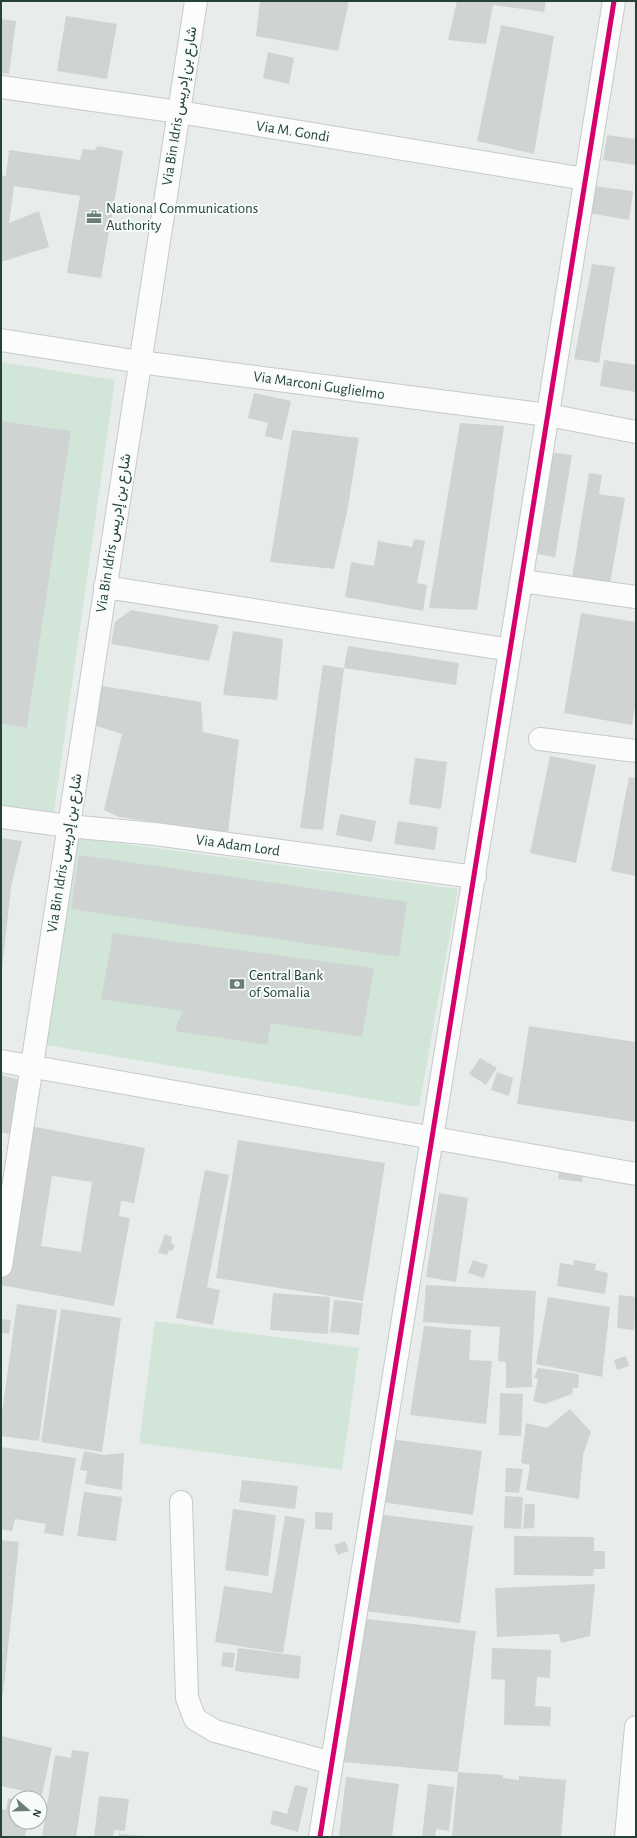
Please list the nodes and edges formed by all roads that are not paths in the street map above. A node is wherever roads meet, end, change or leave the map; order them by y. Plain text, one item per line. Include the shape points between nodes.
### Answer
1 (196, 1) edge
2 (614, 1) edge
3 (1, 87) edge
4 (179, 112) junction
5 (585, 179) junction
6 (1, 340) edge
7 (140, 362) junction
8 (548, 416) junction
9 (636, 432) edge
10 (522, 582) junction
11 (105, 587) junction
12 (636, 597) edge
13 (510, 650) junction
14 (540, 739) dead end
15 (636, 751) edge
16 (1, 817) edge
17 (68, 826) junction
18 (475, 877) junction
19 (1, 1061) edge
20 (31, 1065) junction
21 (433, 1139) junction
22 (636, 1174) edge
23 (1, 1266) edge
24 (180, 1502) dead end
25 (636, 1727) edge
26 (332, 1763) junction
27 (320, 1837) edge
28 (626, 1837) edge

1 - 4 street, Via Bin Idris شارع بن إدريس
2 - 5 street
3 - 4 street, Via M. Gondi
4 - 5 street, Via M. Gondi
4 - 7 street, Via Bin Idris شارع بن إدريس
5 - 8 street
6 - 7 street, Via Marconi Guglielmo
7 - 8 street, Via Marconi Guglielmo
7 - 11 street, Via Bin Idris شارع بن إدريس
8 - 9 street, Via Marconi Guglielmo
8 - 10 street
10 - 12 street
10 - 13 street
11 - 13 street
11 - 17 street, Via Bin Idris شارع بن إدريس
13 - 18 street
14 - 15 street
16 - 17 street, Via Adam Lord
17 - 18 street, Via Adam Lord via 155,834
17 - 20 street, Via Bin Idris شارع بن إدريس
18 - 21 street
19 - 20 street
20 - 21 street
20 - 23 street, Via Bin Idris شارع بن إدريس
21 - 22 street
21 - 26 street
24 - 26 street via 187,1698 195,1719 214,1731
25 - 28 street
26 - 27 street

